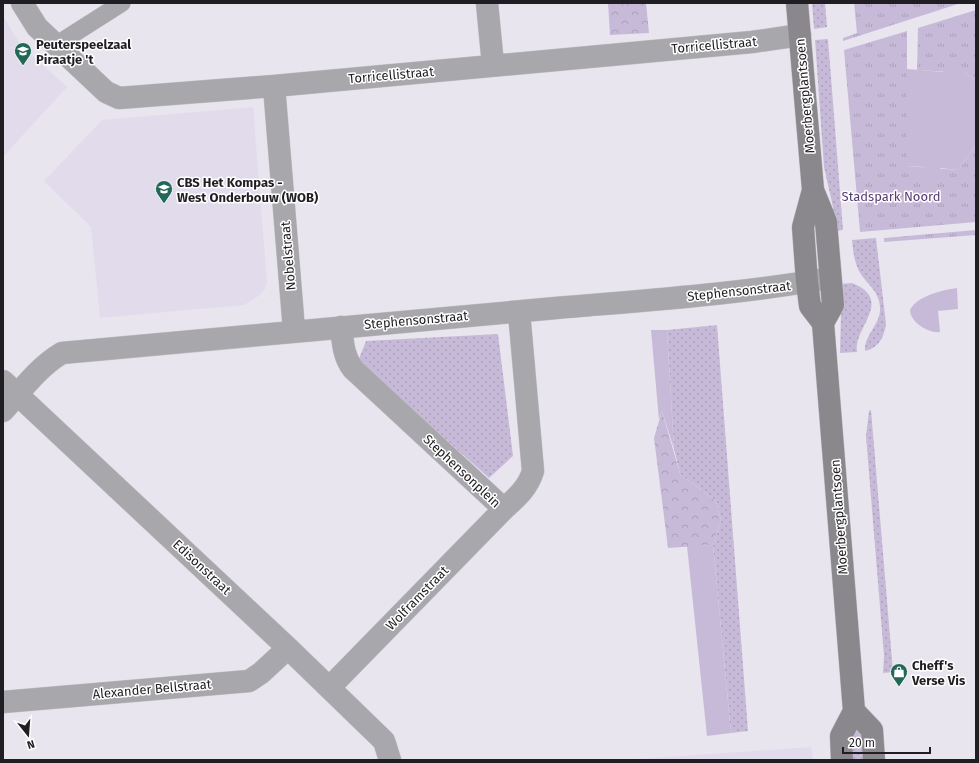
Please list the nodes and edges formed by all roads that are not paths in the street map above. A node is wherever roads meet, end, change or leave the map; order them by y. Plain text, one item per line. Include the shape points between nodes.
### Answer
1 (22, 3) edge
2 (122, 3) edge
3 (487, 3) edge
4 (797, 3) edge
5 (800, 35) junction
6 (56, 45) junction
7 (493, 65) junction
8 (274, 86) junction
9 (813, 190) junction
10 (830, 278) junction
11 (807, 282) junction
12 (519, 312) junction
13 (823, 323) junction
14 (342, 327) junction
15 (294, 330) junction
16 (10, 388) edge
17 (3, 411) edge
18 (504, 509) junction
19 (288, 648) junction
20 (330, 687) junction
21 (3, 702) edge
22 (854, 711) junction
23 (390, 760) edge
24 (842, 760) edge
25 (874, 760) edge

1 - 6 street, Torricellistraat via 37,27
2 - 6 lane
3 - 7 street
4 - 5 street, Moerbergplantsoen
5 - 7 street, Torricellistraat via 752,42
5 - 9 street, Moerbergplantsoen
6 - 8 street, Torricellistraat via 106,92 119,98
7 - 8 street, Torricellistraat
8 - 15 street, Nobelstraat
9 - 10 street, Moerbergplantsoen via 826,222
9 - 11 street, Moerbergplantsoen via 803,227
10 - 11 street, Stephensonstraat
10 - 13 street, Moerbergplantsoen via 833,305
11 - 12 street, Stephensonstraat via 769,288
11 - 13 street, Moerbergplantsoen via 810,306
12 - 14 street, Stephensonstraat
12 - 18 street, Stephensonplein via 533,471 524,490
13 - 22 street, Moerbergplantsoen
14 - 15 street, Stephensonstraat
14 - 18 street, Stephensonplein via 343,348 347,361 353,368
15 - 16 street, Stephensonstraat via 62,353
16 - 17 street, Stephensonstraat
16 - 19 street, Edisonstraat
18 - 20 street, Wolframstraat
19 - 20 street, Edisonstraat
19 - 21 street, Alexander Bellstraat via 249,681
20 - 23 street, Edisonstraat via 384,741
22 - 24 street via 841,736
22 - 25 street via 872,730

